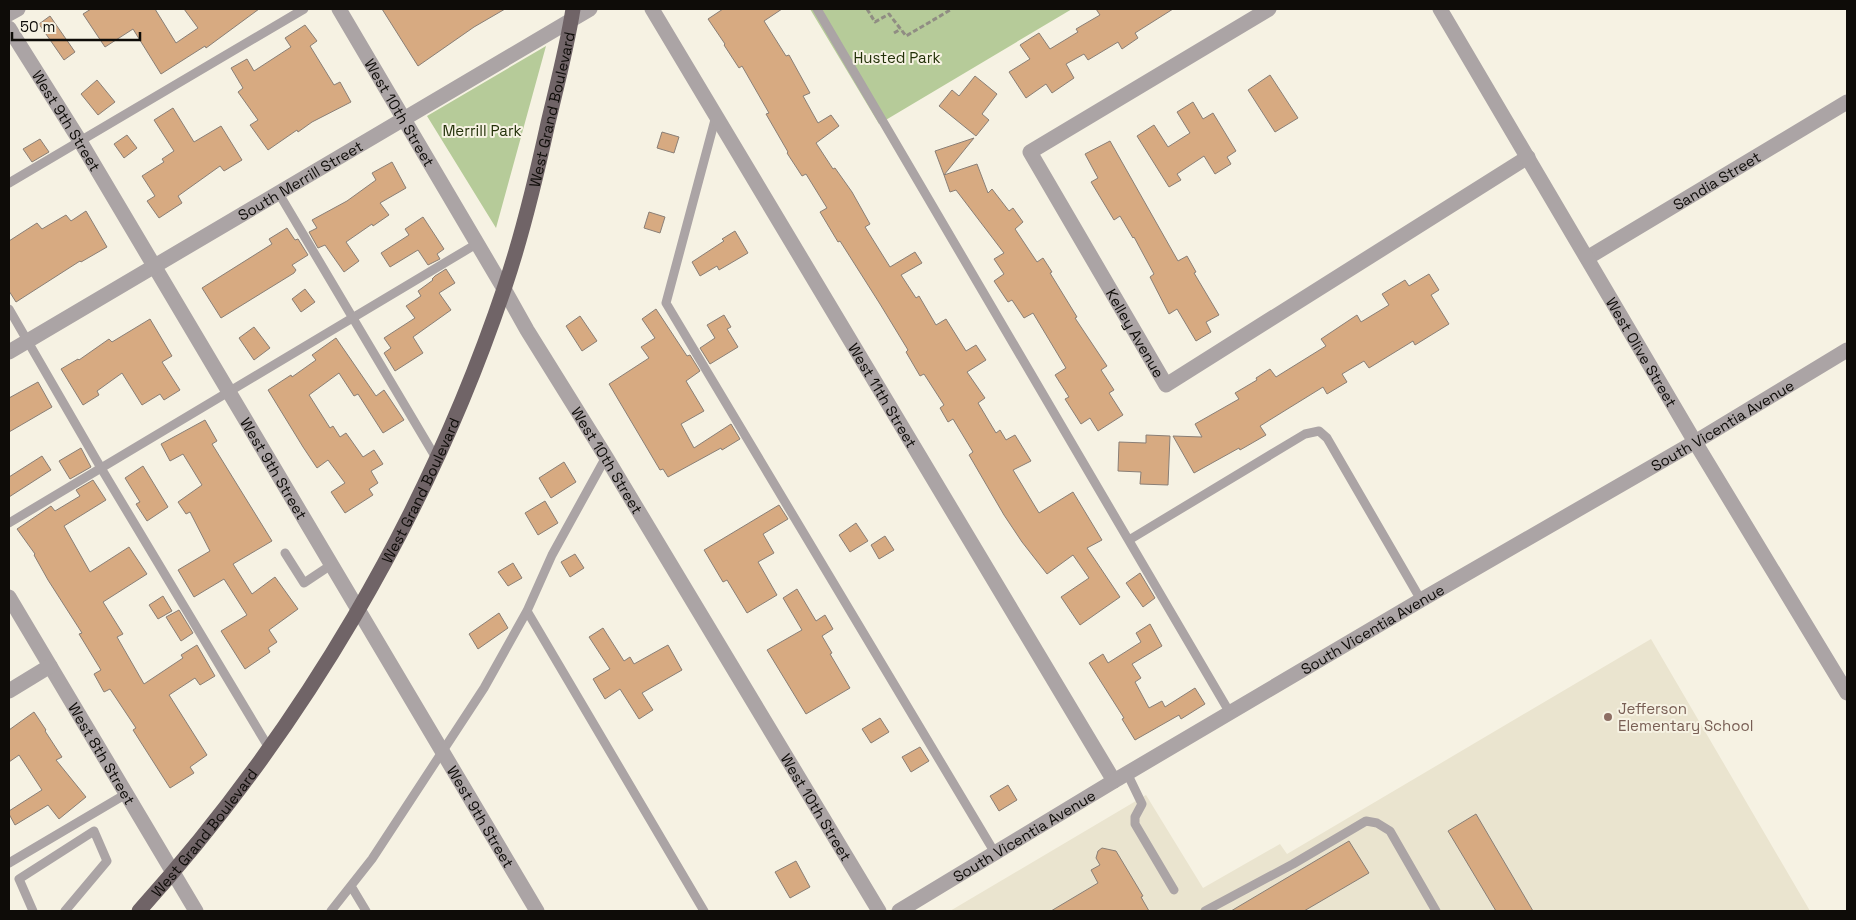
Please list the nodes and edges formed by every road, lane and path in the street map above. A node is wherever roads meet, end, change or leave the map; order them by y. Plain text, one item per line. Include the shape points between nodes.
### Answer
1 (18, 9) edge
2 (304, 9) edge
3 (339, 9) edge
4 (590, 9) edge
5 (652, 9) edge
6 (817, 9) edge
7 (867, 9) edge
8 (952, 9) edge
9 (1269, 9) edge
10 (1440, 9) edge
11 (9, 14) edge
12 (572, 14) edge
13 (9, 28) edge
14 (901, 29) junction
15 (894, 33) dead end
16 (1845, 109) edge
17 (716, 116) junction
18 (404, 118) junction
19 (80, 140) junction
20 (1528, 157) junction
21 (9, 183) edge
22 (278, 192) junction
23 (478, 243) junction
24 (1587, 258) junction
25 (154, 266) junction
26 (504, 289) junction
27 (9, 309) edge
28 (352, 318) junction
29 (28, 340) junction
30 (1847, 350) edge
31 (9, 352) edge
32 (229, 392) junction
33 (1695, 442) junction
34 (606, 457) junction
35 (436, 458) junction
36 (101, 468) junction
37 (9, 523) edge
38 (1129, 540) junction
39 (285, 553) dead end
40 (331, 564) junction
41 (9, 597) edge
42 (1421, 600) junction
43 (358, 609) junction
44 (528, 611) junction
45 (50, 666) junction
46 (9, 691) edge
47 (1847, 693) edge
48 (1230, 712) junction
49 (269, 748) junction
50 (442, 752) junction
51 (1120, 777) junction
52 (126, 794) junction
53 (994, 853) junction
54 (9, 863) edge
55 (173, 873) junction
56 (351, 886) junction
57 (1174, 890) dead end
58 (33, 911) edge
59 (65, 911) edge
60 (139, 911) edge
61 (196, 911) edge
62 (331, 911) edge
63 (366, 911) edge
64 (537, 911) edge
65 (704, 911) edge
66 (879, 911) edge
67 (899, 911) edge
68 (1205, 911) edge
69 (1436, 911) edge

1 - 11 street
2 - 19 lane
3 - 18 street, West 10th Street
4 - 12 street, South Merrill Street
5 - 17 street, West 11th Street
6 - 38 lane
7 - 14 path via 875,22 889,14
8 - 14 path via 906,36
9 - 20 street, Kelley Avenue via 1030,152 1166,385
10 - 20 street, West Olive Street
12 - 18 street, South Merrill Street
12 - 26 main road, West Grand Boulevard via 531,199
13 - 19 street, West 9th Street
14 - 15 path
16 - 24 street, Sandia Street
17 - 51 street, West 11th Street
17 - 53 lane via 666,303
18 - 22 street, South Merrill Street
18 - 23 street, West 10th Street
19 - 21 lane
19 - 25 street, West 9th Street
20 - 24 street, West Olive Street
22 - 25 street, South Merrill Street
22 - 28 lane
23 - 26 street, West 10th Street
23 - 28 lane
24 - 33 street, West Olive Street
25 - 29 street, South Merrill Street
25 - 32 street, West 9th Street
26 - 34 street, West 10th Street
26 - 35 main road, West Grand Boulevard via 455,418
27 - 29 lane
28 - 32 lane
28 - 35 lane
29 - 31 street, South Merrill Street
29 - 36 lane
30 - 33 street, South Vicentia Avenue
32 - 36 lane
32 - 40 street, West 9th Street
33 - 42 street, South Vicentia Avenue
33 - 47 street, West Olive Street
34 - 44 lane via 552,555
34 - 66 street, West 10th Street
35 - 43 main road, West Grand Boulevard
36 - 37 lane
36 - 49 lane
38 - 42 lane via 1305,434 1318,431 1327,438
38 - 48 lane
39 - 40 lane via 304,583
40 - 43 street, West 9th Street
41 - 45 street, West 8th Street
42 - 48 street, South Vicentia Avenue
43 - 49 main road, West Grand Boulevard
43 - 50 street, West 9th Street
44 - 50 lane via 484,688
44 - 65 lane
45 - 46 street
45 - 52 street, West 8th Street
48 - 51 street, South Vicentia Avenue
49 - 55 main road, West Grand Boulevard
50 - 56 lane
50 - 64 street, West 9th Street
51 - 53 street, South Vicentia Avenue
51 - 57 lane via 1142,804 1135,824
52 - 54 lane
52 - 55 street, West 8th Street
53 - 67 street, South Vicentia Avenue
55 - 60 main road, West Grand Boulevard
55 - 61 street, West 8th Street
56 - 62 lane
56 - 63 lane
58 - 59 lane via 19,879 94,832 107,861
68 - 69 lane via 1366,821 1378,823 1390,831

